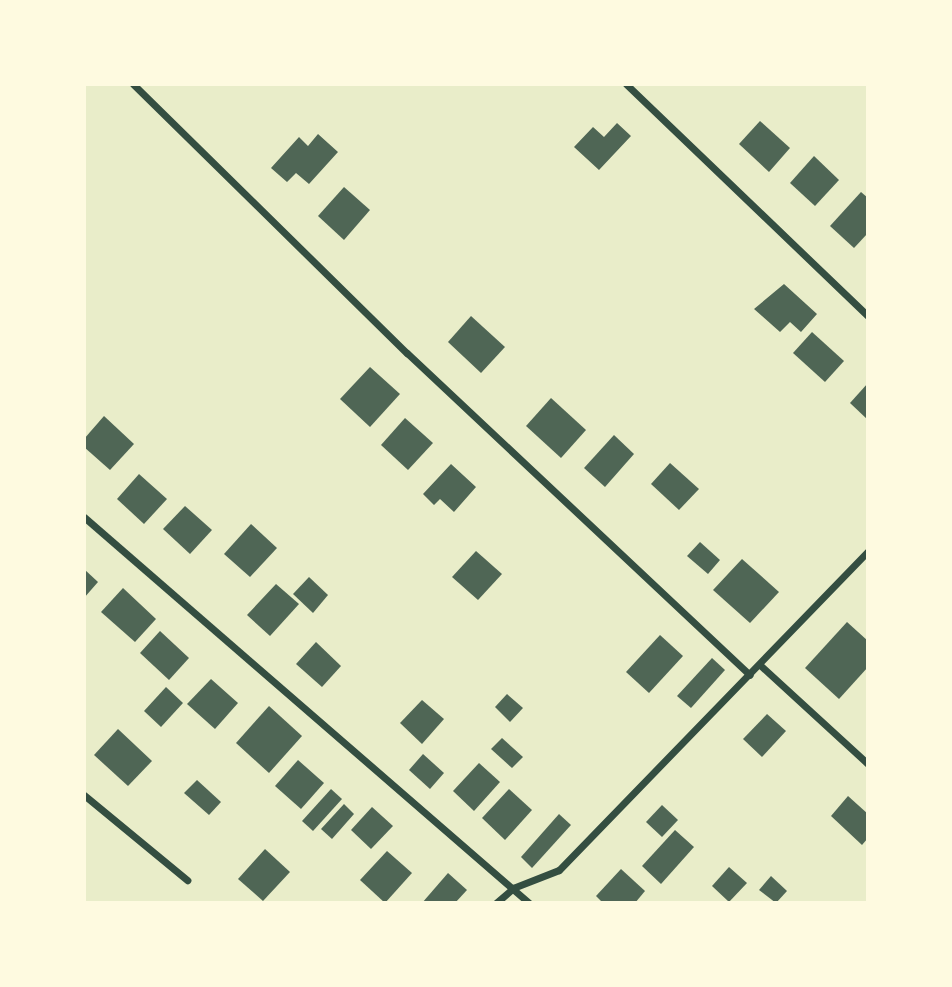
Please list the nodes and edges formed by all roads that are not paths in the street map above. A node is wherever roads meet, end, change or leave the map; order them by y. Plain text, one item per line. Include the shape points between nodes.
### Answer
1 (133, 84) edge
2 (626, 84) edge
3 (868, 316) edge
4 (84, 517) edge
5 (868, 551) edge
6 (760, 665) junction
7 (750, 675) junction
8 (868, 764) edge
9 (84, 795) edge
10 (187, 880) dead end
11 (513, 888) junction
12 (496, 903) edge
13 (529, 903) edge

1 - 7 street via 407,353
2 - 3 street
4 - 11 street
5 - 6 street
6 - 7 street
6 - 8 street
7 - 11 street via 559,870
9 - 10 street
11 - 12 street
11 - 13 street

